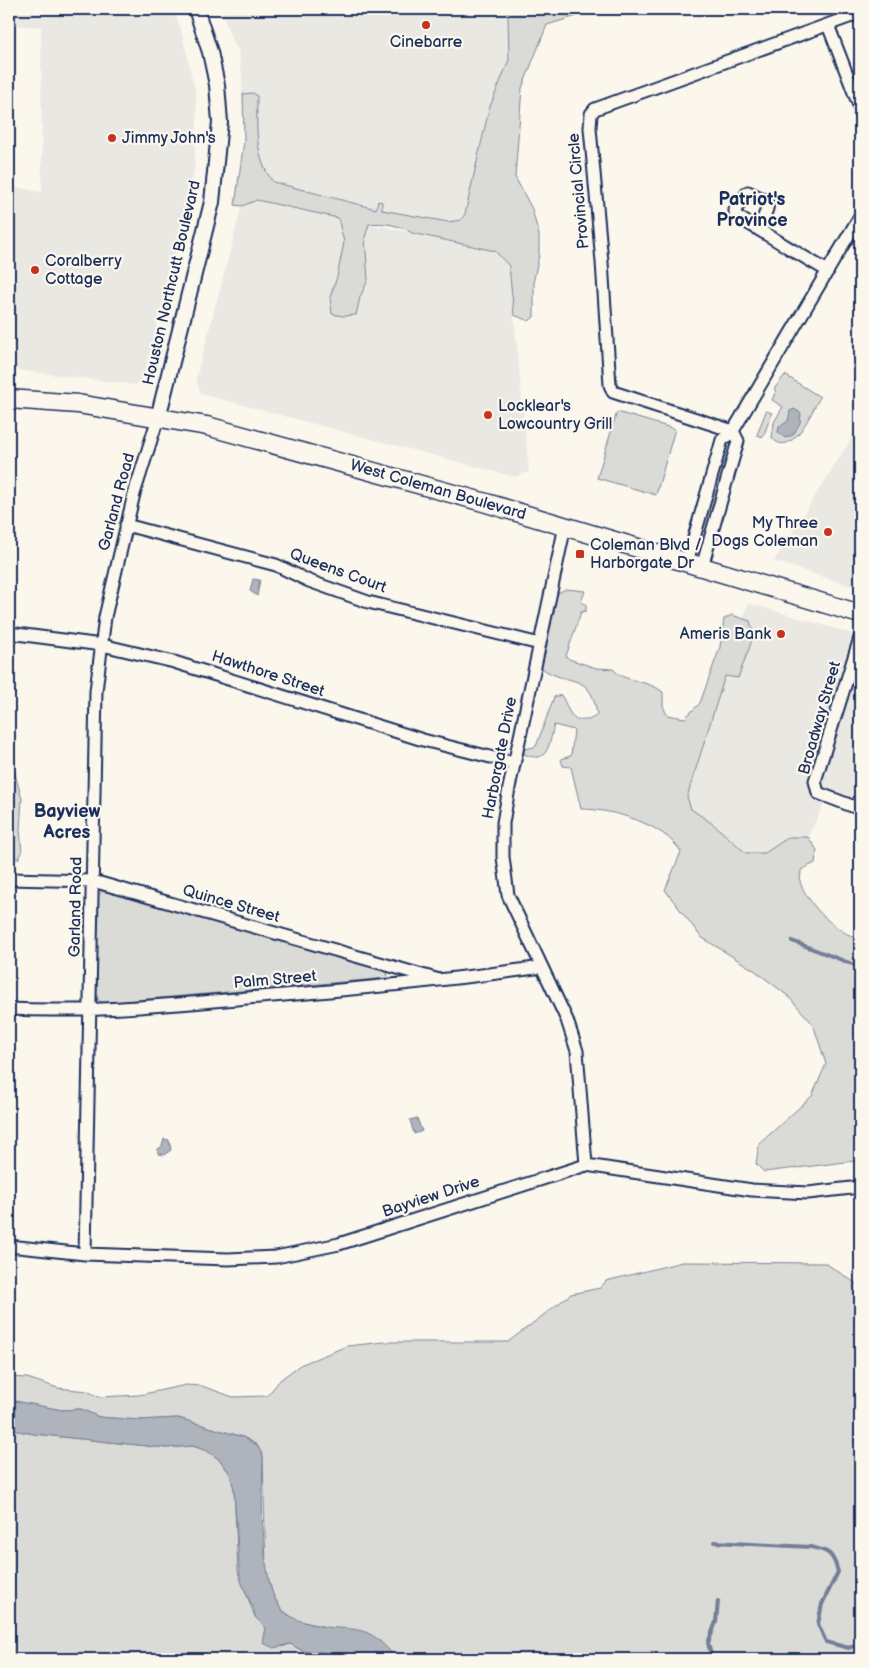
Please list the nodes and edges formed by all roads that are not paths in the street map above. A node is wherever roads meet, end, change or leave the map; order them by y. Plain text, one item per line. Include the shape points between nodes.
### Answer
1 (196, 9) edge
2 (860, 13) edge
3 (828, 25) junction
4 (860, 108) edge
5 (860, 216) edge
6 (761, 231) dead end
7 (828, 271) junction
8 (9, 399) edge
9 (158, 418) junction
10 (733, 431) junction
11 (126, 525) junction
12 (565, 526) junction
13 (695, 564) junction
14 (860, 614) edge
15 (9, 633) edge
16 (860, 638) edge
17 (540, 644) junction
18 (102, 645) junction
19 (514, 762) junction
20 (860, 809) edge
21 (9, 879) edge
22 (93, 881) junction
23 (542, 967) junction
24 (442, 981) junction
25 (9, 1009) edge
26 (91, 1010) junction
27 (586, 1165) junction
28 (860, 1187) edge
29 (9, 1246) edge
30 (85, 1254) junction

1 - 9 street, Houston Northcutt Boulevard via 216,77 220,122 212,202
2 - 3 street, Provincial Circle
3 - 4 street
3 - 10 street, Provincial Circle via 595,109 589,121 613,392
5 - 7 street
6 - 7 street
7 - 10 street
8 - 9 main road, West Coleman Boulevard via 78,404
9 - 11 street, Garland Road
9 - 12 main road, West Coleman Boulevard via 207,426
10 - 13 street via 722,440
10 - 13 street via 738,441
11 - 17 street, Queens Court via 276,565 308,581 368,602
11 - 18 street, Garland Road via 105,617
12 - 13 main road, West Coleman Boulevard
12 - 17 street, Harborgate Drive
13 - 14 main road, West Coleman Boulevard
15 - 18 street, Hawthore Street
16 - 20 street, Broadway Street via 815,781 818,793
17 - 19 street, Harborgate Drive
18 - 19 street, Hawthore Street via 203,670 423,740
18 - 22 street, Garland Road via 96,691
19 - 23 street, Harborgate Drive via 503,823 508,895
21 - 22 street, Quince Street
22 - 24 street, Quince Street
22 - 26 street, Garland Road
23 - 24 street, Palm Street
23 - 27 street, Harborgate Drive via 567,1020 577,1051
24 - 26 street, Palm Street
25 - 26 street, Palm Street
26 - 30 street, Garland Road
27 - 28 street, Bayview Drive via 752,1190 808,1193
27 - 30 street, Bayview Drive via 339,1244 276,1257 228,1259
29 - 30 street, Bayview Drive

